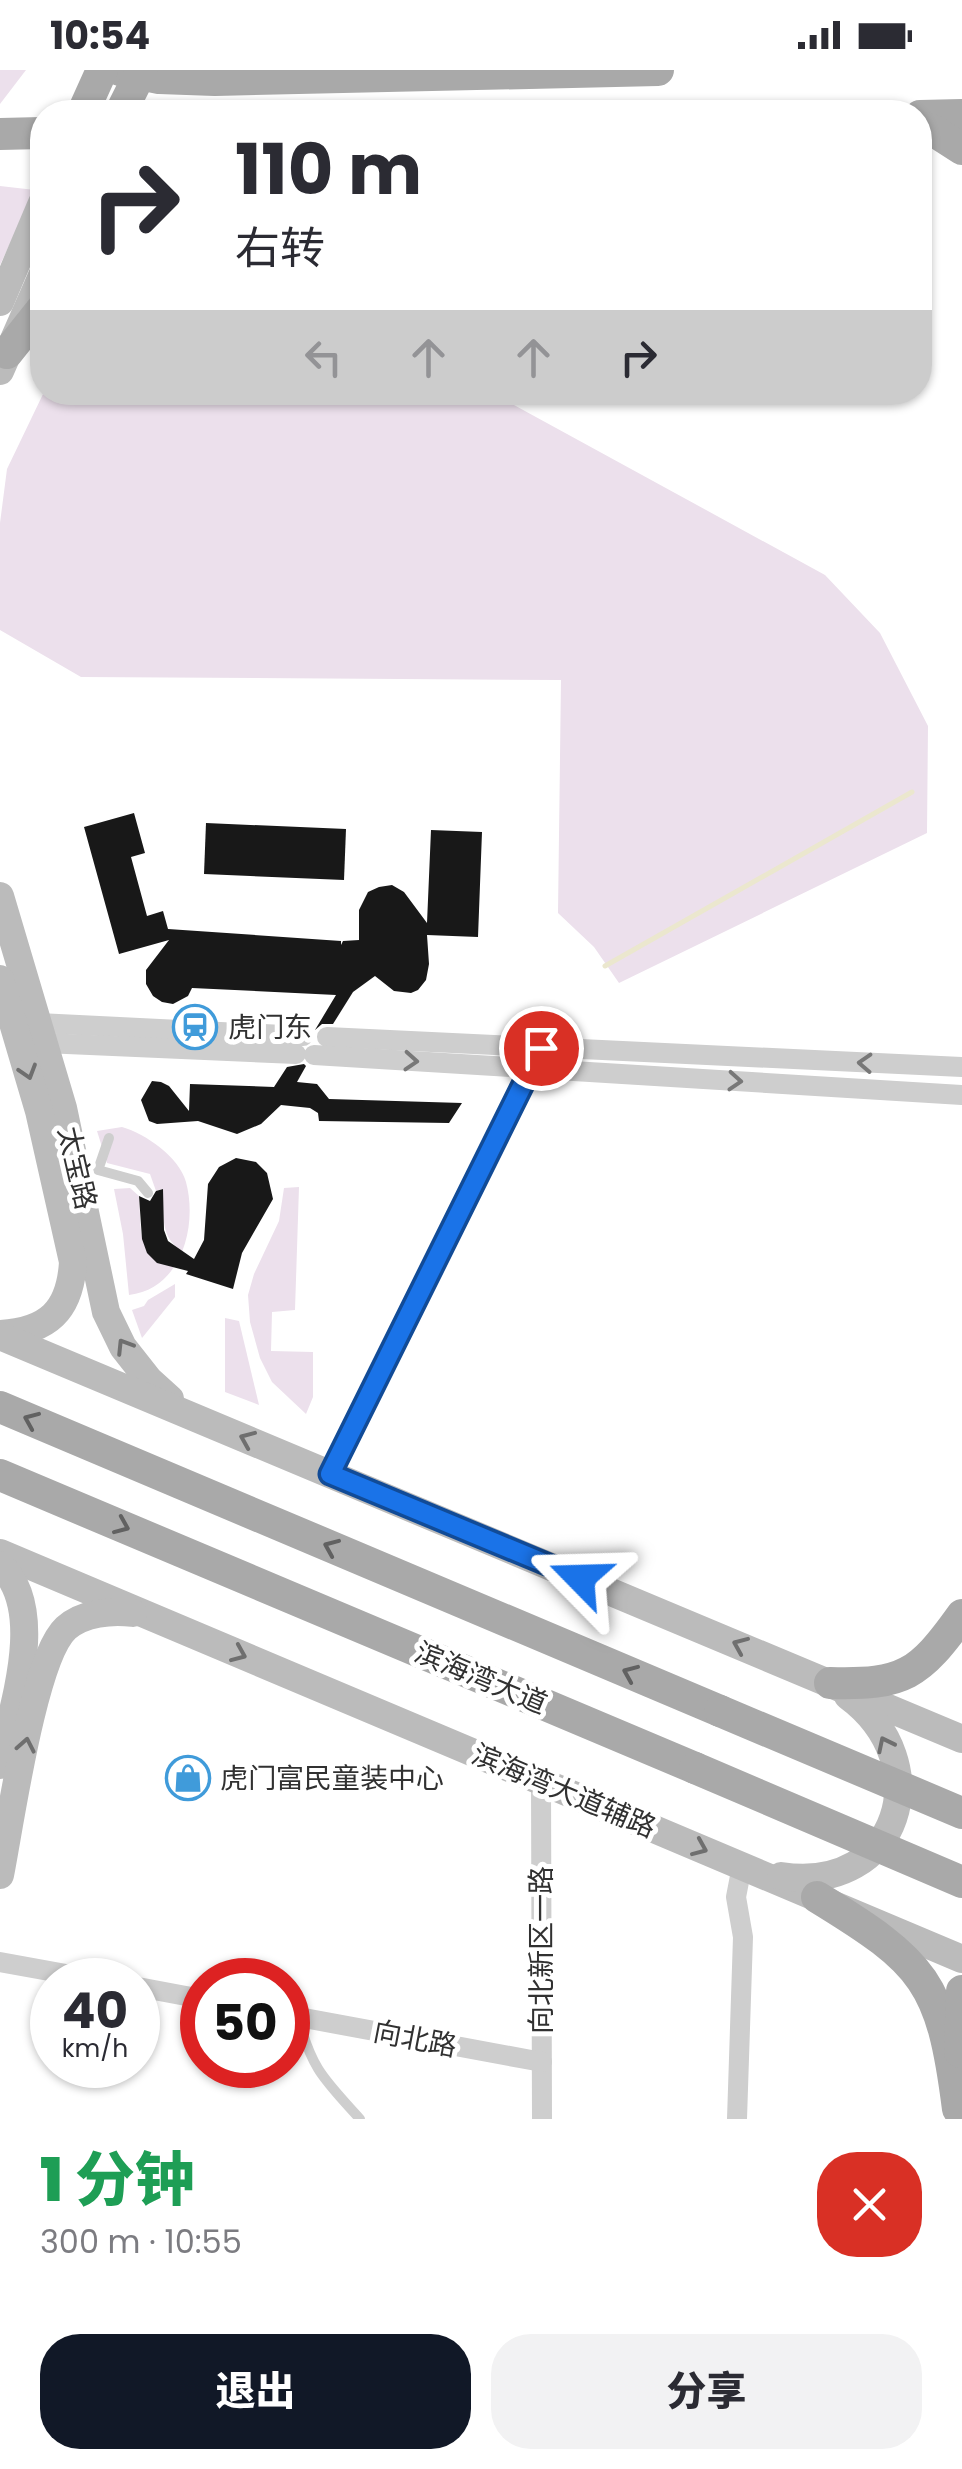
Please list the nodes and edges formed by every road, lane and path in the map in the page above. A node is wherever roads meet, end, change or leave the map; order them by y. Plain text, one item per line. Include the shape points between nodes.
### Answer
1 (102, 70) edge
2 (658, 70) edge
3 (134, 72) edge
4 (385, 73) edge
5 (88, 100) edge
6 (125, 100) edge
7 (962, 115) edge
8 (932, 116) edge
9 (932, 131) edge
10 (30, 133) edge
11 (0, 134) edge
12 (962, 150) edge
13 (30, 232) edge
14 (0, 302) edge
15 (30, 302) edge
16 (30, 325) edge
17 (3, 362) edge
18 (0, 896) edge
19 (0, 979) edge
20 (41, 1033) junction
21 (326, 1037) dead end
22 (541, 1048) junction
23 (962, 1067) edge
24 (531, 1068) junction
25 (962, 1096) edge
26 (109, 1138) dead end
27 (148, 1193) dead end
28 (0, 1335) edge
29 (0, 1407) edge
30 (191, 1416) junction
31 (330, 1474) junction
32 (0, 1475) edge
33 (0, 1553) edge
34 (0, 1564) edge
35 (962, 1615) edge
36 (149, 1616) junction
37 (26, 1633) junction
38 (51, 1649) junction
39 (830, 1683) junction
40 (962, 1739) edge
41 (0, 1766) edge
42 (540, 1781) junction
43 (962, 1812) edge
44 (751, 1869) junction
45 (0, 1875) edge
46 (962, 1882) edge
47 (817, 1898) junction
48 (962, 1960) edge
49 (0, 1962) edge
50 (30, 1967) edge
51 (962, 1992) edge
52 (310, 2019) edge
53 (310, 2058) edge
54 (542, 2062) junction
55 (958, 2114) edge
56 (360, 2119) edge
57 (542, 2119) edge
58 (737, 2119) edge

1 - 5 main road
2 - 4 main road
3 - 4 main road via 214,80
3 - 6 main road
7 - 8 main road
9 - 12 main road
10 - 11 main road
13 - 14 main road
15 - 17 main road
16 - 17 main road
18 - 20 main road, 太宝路
19 -> 28 main road, 太宝路 via 48,1142 74,1262 72,1284 50,1321
20 -> 24 street
30 -> 20 main road, 太宝路 via 149,1380 106,1312 79,1172
21 - 22 street
23 -> 22 street
22 - 24 street
24 -> 25 street
24 - 31 street
26 - 27 lane via 98,1170 138,1181
28 - 30 main road
43 -> 29 main road, bridge
31 -> 30 main road
39 -> 31 main road
32 -> 46 main road, 滨海湾大道, bridge
33 - 36 main road, 滨海湾大道辅路
34 - 37 main road via 22,1594
35 - 39 main road via 908,1675 874,1684
36 - 38 main road via 115,1610 84,1618 66,1628
36 -> 42 main road, 滨海湾大道辅路
37 - 38 main road via 46,1620
37 - 41 main road
45 -> 38 main road
39 - 40 main road
44 -> 39 main road via 795,1878 826,1874 873,1854 890,1830 899,1778 891,1753 859,1704
42 -> 44 main road, 滨海湾大道辅路
42 - 54 street, 向北新区一路
44 - 47 main road, 滨海湾大道辅路
44 - 58 street via 736,1896 744,1938
47 - 48 main road, 滨海湾大道辅路
47 - 55 main road via 906,1959 932,1992 950,2043
49 - 50 street
51 - 55 main road
52 - 54 street, 向北路
53 - 56 lane
54 - 57 street, 向北新区一路

